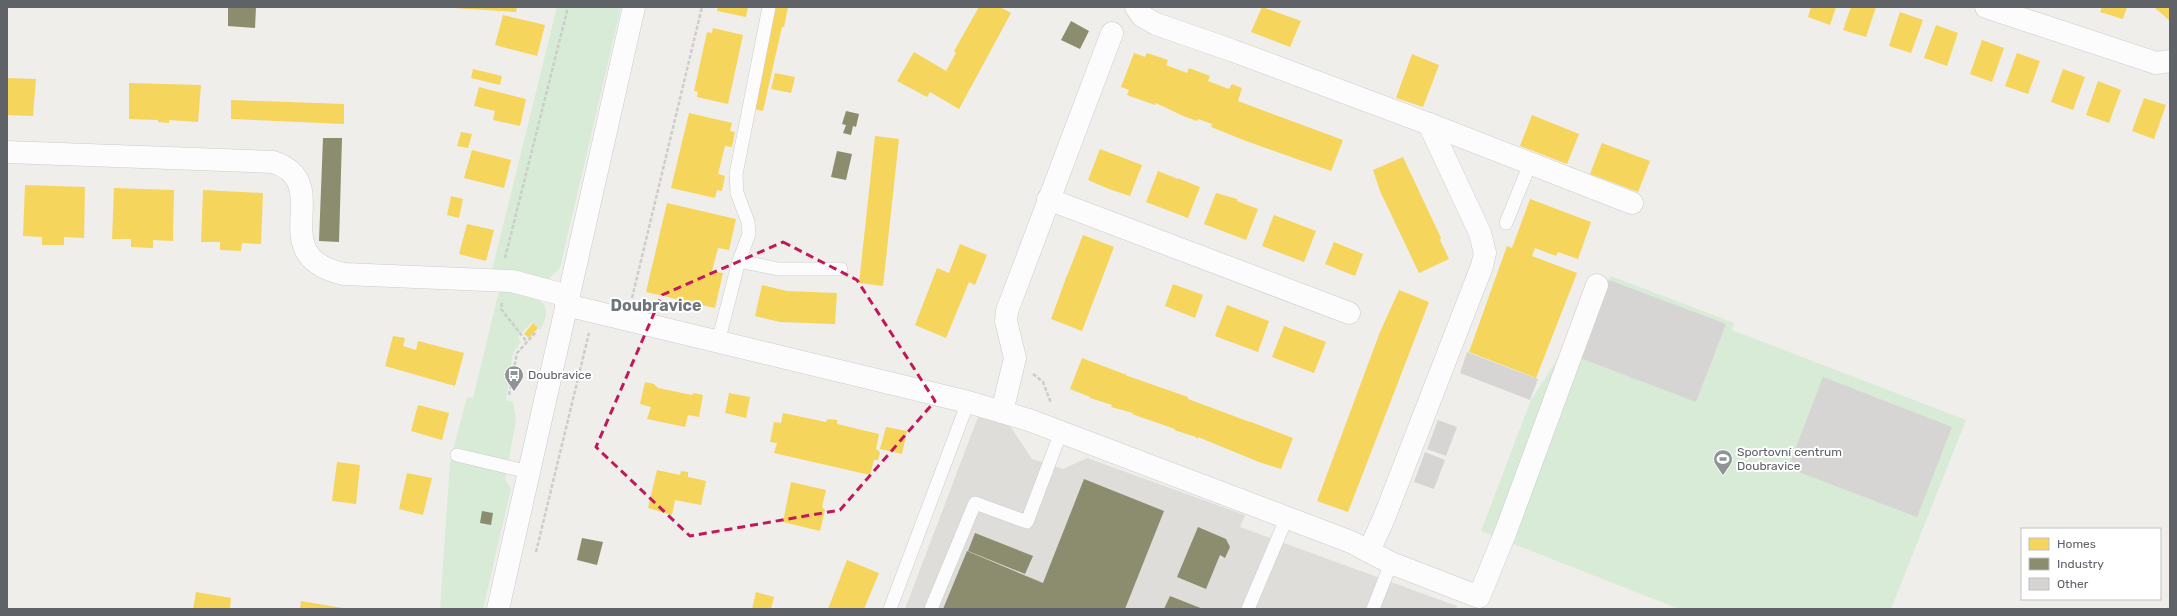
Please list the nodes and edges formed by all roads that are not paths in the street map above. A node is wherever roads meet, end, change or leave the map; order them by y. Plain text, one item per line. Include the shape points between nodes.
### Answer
1 (634, 7) edge
2 (769, 7) edge
3 (1136, 7) edge
4 (1986, 7) edge
5 (1112, 33) dead end
6 (2170, 61) edge
7 (1429, 124) junction
8 (7, 152) edge
9 (1530, 164) junction
10 (1048, 199) junction
11 (1632, 203) dead end
12 (1506, 223) dead end
13 (739, 261) junction
14 (841, 269) dead end
15 (1597, 285) dead end
16 (567, 301) junction
17 (1349, 313) dead end
18 (718, 342) junction
19 (968, 402) junction
20 (1002, 412) junction
21 (1062, 432) junction
22 (457, 455) dead end
23 (529, 472) junction
24 (1287, 517) junction
25 (1369, 551) junction
26 (1391, 563) junction
27 (498, 609) edge
28 (890, 609) edge
29 (931, 609) edge
30 (1248, 609) edge
31 (1373, 609) edge

1 - 16 street
2 - 13 lane via 736,174 737,193 750,227 749,240
3 - 7 street via 1142,16 1156,24
4 - 6 street via 2156,63
5 - 10 street
7 - 9 street
7 - 25 street via 1480,233 1485,254
8 - 16 street via 273,162 285,167 298,179 302,190 301,236 304,249 315,263 328,271 344,274 512,281
9 - 11 street
9 - 12 lane
10 - 17 street
10 - 20 street via 1007,311 1006,321 1015,358
13 - 14 lane via 778,269
13 - 18 lane
15 - 26 street via 1479,597
16 - 18 street via 594,312
16 - 23 street
18 - 19 street
19 - 20 street
19 - 28 lane
20 - 21 street
21 - 24 street
21 - 29 lane via 1027,522 975,503
22 - 23 lane
23 - 27 street
24 - 25 street
24 - 30 lane
25 - 26 street
26 - 31 lane

